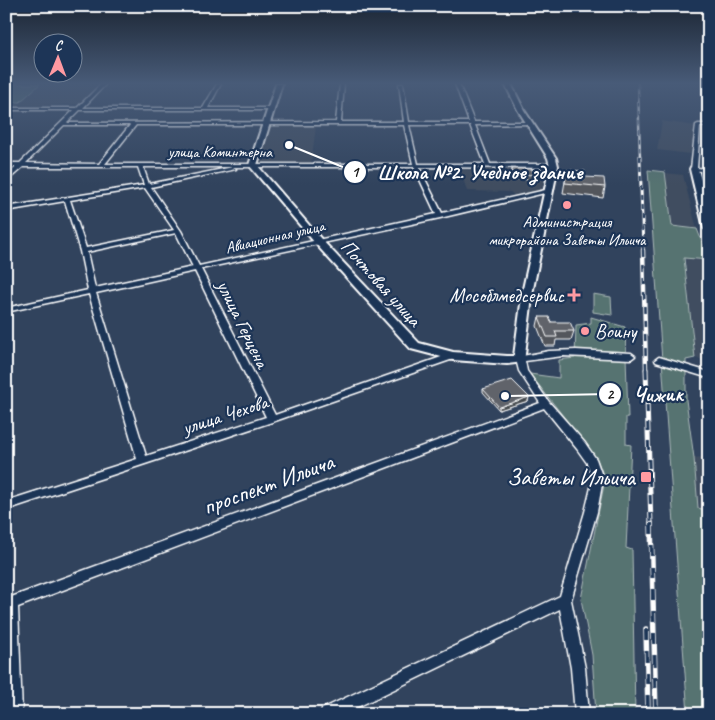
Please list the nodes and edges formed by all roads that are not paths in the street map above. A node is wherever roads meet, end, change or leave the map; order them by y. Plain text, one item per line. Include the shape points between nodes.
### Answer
1 (71, 118) edge
2 (268, 118) edge
3 (339, 118) edge
4 (406, 118) edge
5 (469, 118) edge
6 (526, 118) edge
7 (471, 123) junction
8 (64, 124) junction
9 (134, 124) junction
10 (266, 124) junction
11 (338, 124) junction
12 (407, 124) junction
13 (530, 124) junction
14 (709, 125) edge
15 (698, 126) joint
16 (6, 165) edge
17 (21, 165) junction
18 (101, 165) junction
19 (140, 165) junction
20 (253, 165) junction
21 (416, 166) junction
22 (488, 166) junction
23 (554, 166) junction
24 (694, 169) junction
25 (709, 171) edge
26 (6, 180) edge
27 (148, 186) junction
28 (550, 191) junction
29 (67, 199) junction
30 (6, 209) edge
31 (440, 216) junction
32 (709, 228) edge
33 (178, 231) junction
34 (318, 241) junction
35 (83, 251) junction
36 (197, 268) junction
37 (92, 292) junction
38 (6, 310) edge
39 (453, 356) junction
40 (632, 356) dead end
41 (520, 359) junction
42 (659, 360) dead end
43 (709, 374) edge
44 (546, 404) junction
45 (272, 419) junction
46 (142, 460) junction
47 (6, 506) edge
48 (565, 600) junction
49 (9, 604) edge
50 (15, 714) edge
51 (327, 714) edge
52 (582, 714) edge

1 - 8 street
2 - 10 street
3 - 11 street
4 - 12 street
5 - 7 street
6 - 13 street
7 - 12 street
7 - 13 street
7 - 22 street
8 - 9 street
8 - 17 street
9 - 10 street
9 - 18 street
10 - 11 street
10 - 20 street
11 - 12 street
12 - 21 street
13 - 23 street
14 - 15 street
15 - 24 street
16 - 17 street, улица Коминтерна
17 - 18 street, улица Коминтерна
17 - 26 street
18 - 19 street, улица Коминтерна
19 - 20 street, улица Коминтерна
19 - 27 street, улица Герцена
20 - 21 street, улица Коминтерна
20 - 27 street
20 - 34 street, Почтовая улица
21 - 22 street, улица Коминтерна
21 - 31 street
22 - 23 street, улица Коминтерна
23 - 28 street
24 - 25 street
24 - 32 street
27 - 29 street
27 - 33 street, улица Герцена
28 - 31 street, Авиационная улица
28 - 41 street via 528,289
29 - 30 street
29 - 35 street
31 - 34 street, Авиационная улица
33 - 35 street
33 - 36 street, улица Герцена
34 - 36 street, Авиационная улица
34 - 39 street, Почтовая улица via 415,346
35 - 37 street
36 - 37 street, Авиационная улица
36 - 45 street, улица Герцена
37 - 38 street, Авиационная улица
37 - 46 street
39 - 41 street, Почтовая улица
39 - 45 street, улица Чехова
40 - 41 street, Почтовая улица via 572,352
41 - 44 street via 523,371
42 - 43 street
44 - 48 street via 581,446 598,479
44 - 49 street, проспект Ильича
45 - 46 street, улица Чехова
46 - 47 street, улица Чехова
48 - 51 street
48 - 52 street via 578,668
49 - 50 street

